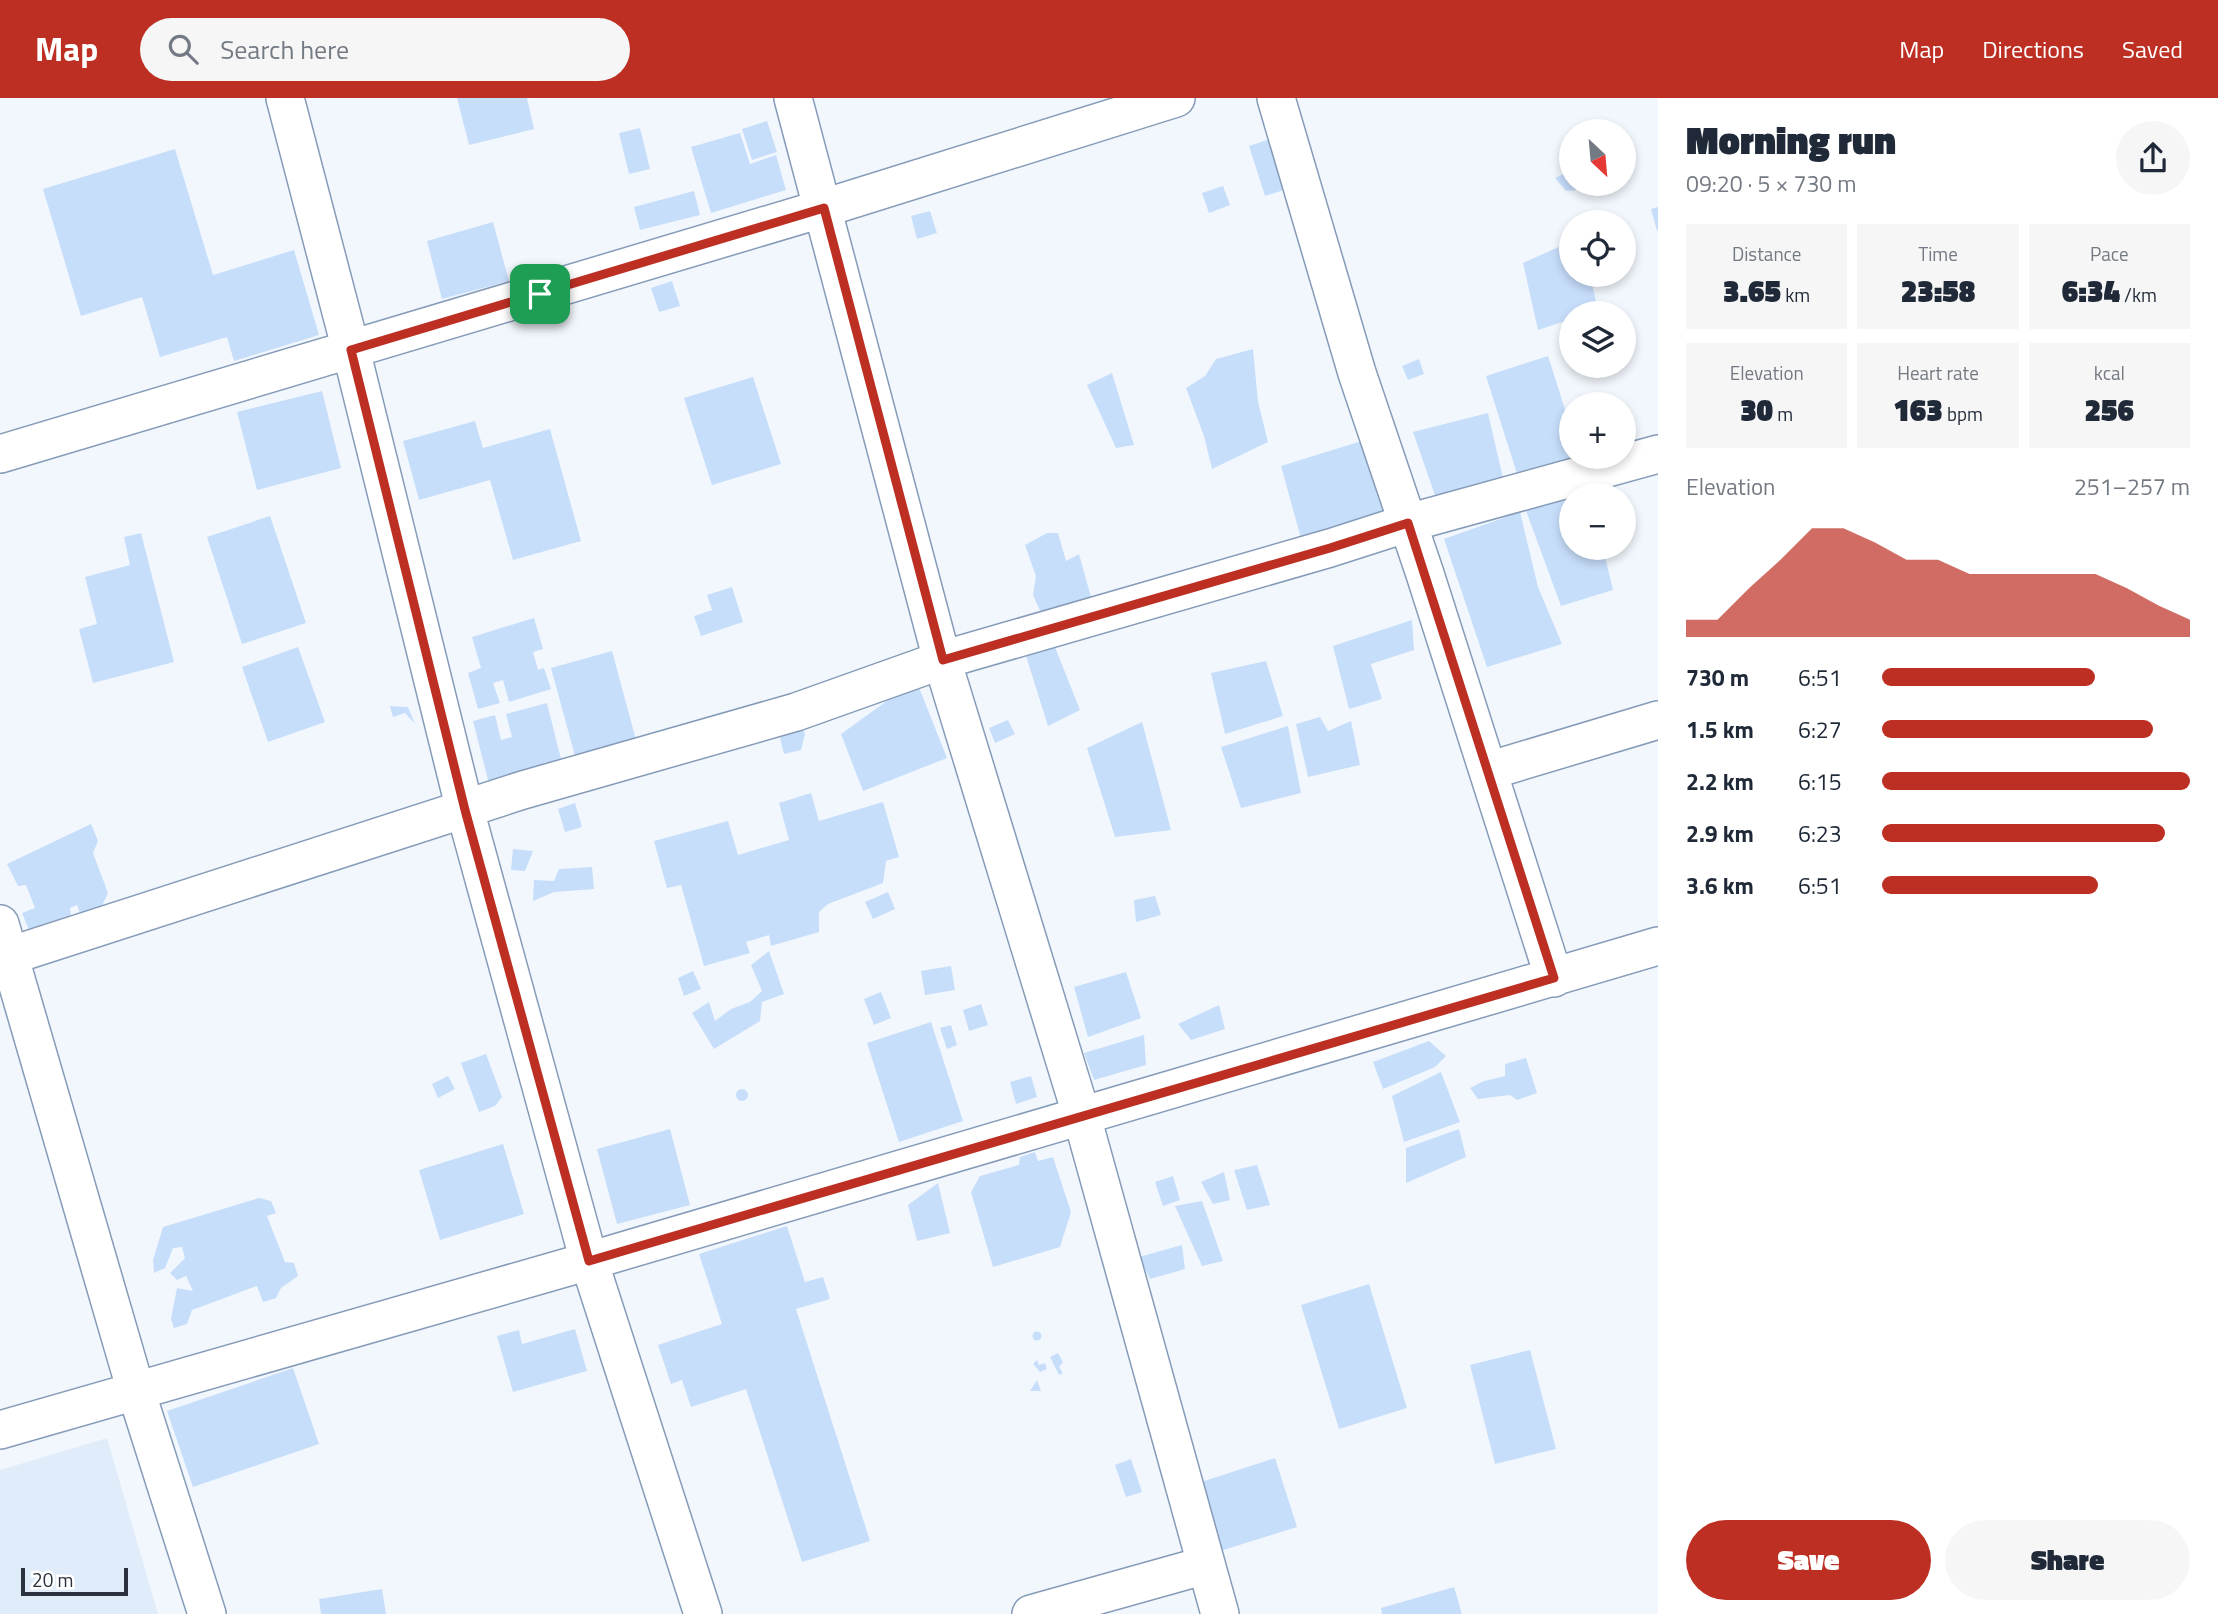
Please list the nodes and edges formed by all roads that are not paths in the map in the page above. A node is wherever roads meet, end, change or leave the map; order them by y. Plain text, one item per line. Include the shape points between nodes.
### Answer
1 (285, 98) edge
2 (793, 98) edge
3 (1176, 98) edge
4 (1276, 98) edge
5 (824, 208) junction
6 (351, 350) junction
7 (0, 454) edge
8 (1658, 454) edge
9 (1408, 523) junction
10 (943, 660) junction
11 (1658, 720) edge
12 (1488, 771) junction
13 (465, 810) junction
14 (1658, 946) edge
15 (3, 947) edge
16 (1554, 978) junction
17 (1082, 1116) junction
18 (589, 1261) junction
19 (136, 1391) junction
20 (0, 1430) edge
21 (1206, 1565) junction
22 (207, 1614) edge
23 (704, 1614) edge
24 (1031, 1614) edge
25 (1220, 1614) edge

1 - 6 street
2 - 5 street
3 - 5 street
4 - 9 street via 1357,373
5 - 6 street
5 - 10 street
6 - 7 street
6 - 13 street
8 - 9 street
9 - 10 street
9 - 12 street
10 - 13 street via 796,712
10 - 17 street
11 - 12 street
12 - 16 street
13 - 15 street
13 - 18 street
14 - 16 street
15 - 19 street
16 - 17 street
17 - 18 street
17 - 21 street
18 - 19 street
18 - 23 street
19 - 20 street
19 - 22 street
21 - 24 street
21 - 25 street

